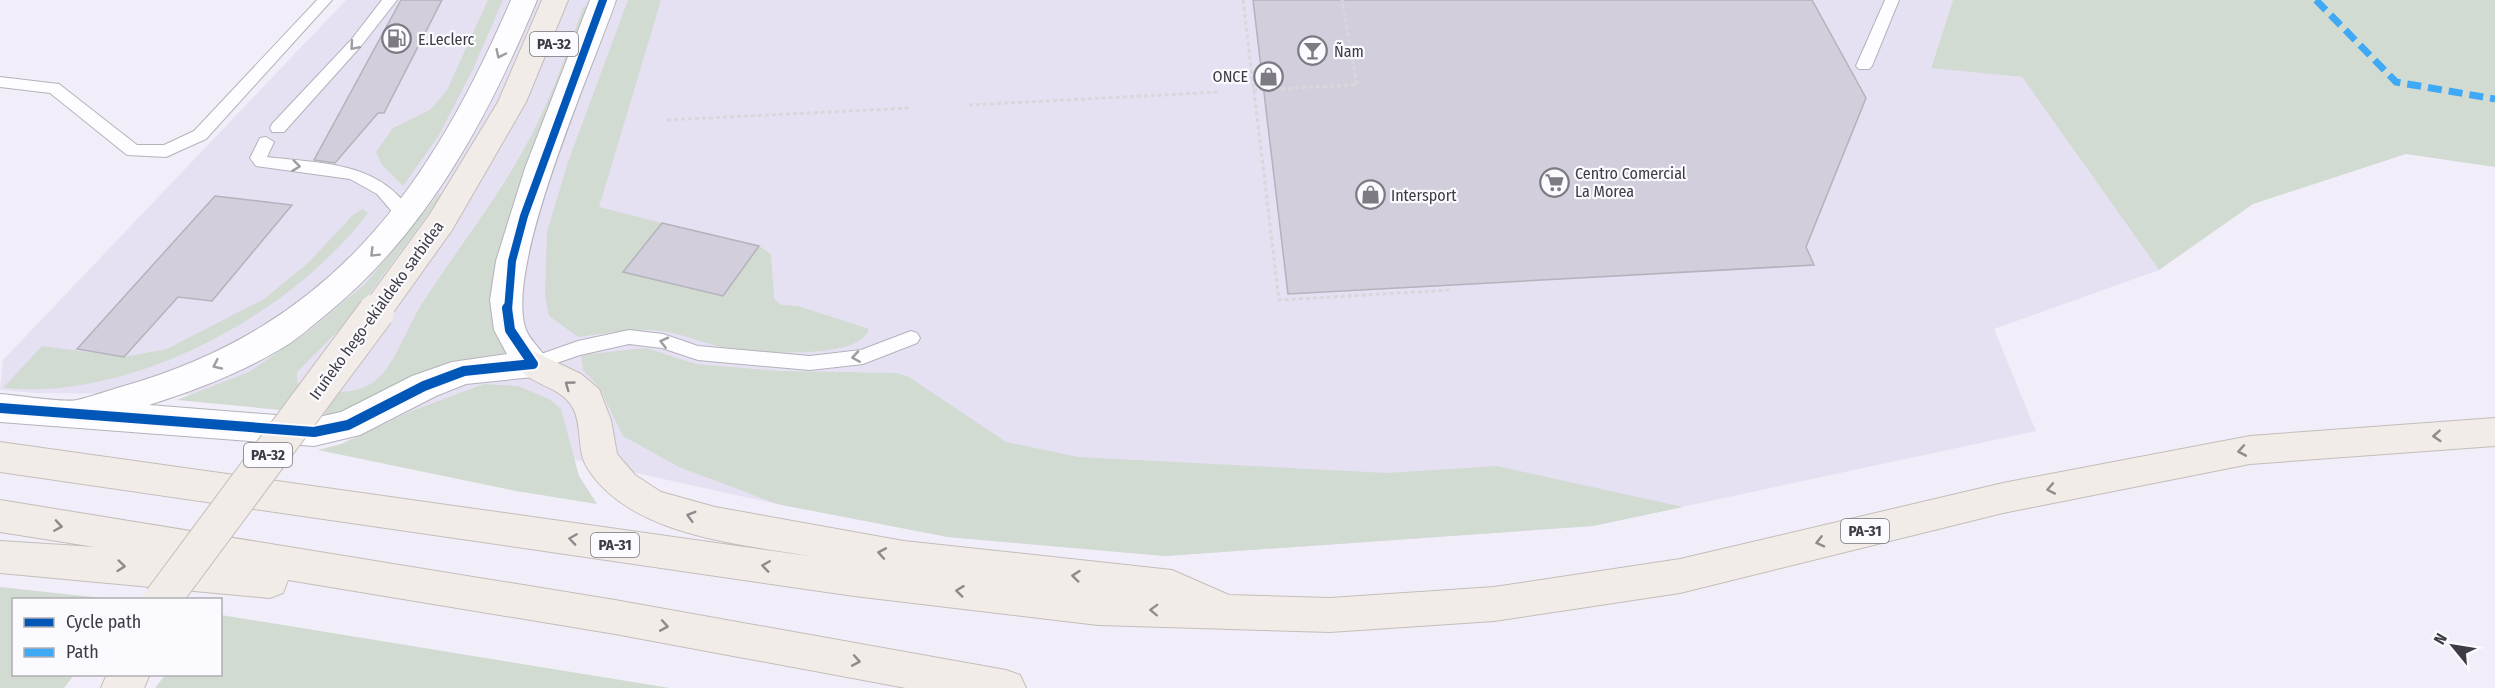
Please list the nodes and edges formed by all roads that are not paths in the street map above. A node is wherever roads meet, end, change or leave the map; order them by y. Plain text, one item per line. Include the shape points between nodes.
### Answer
1 (325, 0) edge
2 (390, 0) edge
3 (524, 0) edge
4 (555, 0) edge
5 (572, 0) edge
6 (603, 0) edge
7 (1892, 0) edge
8 (1864, 66) dead end
9 (0, 82) edge
10 (278, 128) dead end
11 (266, 142) dead end
12 (406, 218) junction
13 (387, 312) junction
14 (911, 338) dead end
15 (533, 364) junction
16 (0, 408) edge
17 (70, 413) junction
18 (2495, 432) edge
19 (0, 457) edge
20 (0, 516) edge
21 (0, 557) edge
22 (164, 598) edge
23 (187, 598) edge
24 (1233, 614) junction
25 (615, 617) junction
26 (130, 676) edge
27 (121, 688) edge
28 (1006, 688) edge

1 - 9 lane via 200,135 166,152 133,151 54,88
2 -> 10 lane
3 -> 12 street via 467,126 435,180
4 - 13 highway, Iruñeko hego-ekialdeko sarbidea / PA-32 via 512,102
5 - 13 highway, Iruñeko hego-ekialdeko sarbidea / PA-32 via 513,135 468,209
6 - 15 street via 536,179 506,287 510,330
7 - 8 lane
11 -> 12 lane via 259,151 262,162 354,174 383,190
12 -> 17 street via 331,294 267,341 190,378
13 - 22 highway, Iruñeko hego-ekialdeko sarbidea / PA-32, bridge
13 - 23 highway, Iruñeko hego-ekialdeko sarbidea / PA-32
14 -> 15 lane via 863,357 810,363 698,353 663,341 629,337 578,348
15 - 17 street via 464,371 348,424 314,432
24 -> 15 highway via 1172,587 904,557 715,523 651,505 622,486 600,459 587,399 569,383
16 - 17 street
18 -> 24 highway, PA-31 via 2250,450 2003,498 1680,576 1494,604 1330,615
24 -> 19 highway, PA-31 via 1098,608 866,580
20 -> 25 highway
21 -> 25 highway
25 -> 28 highway
26 - 27 highway

